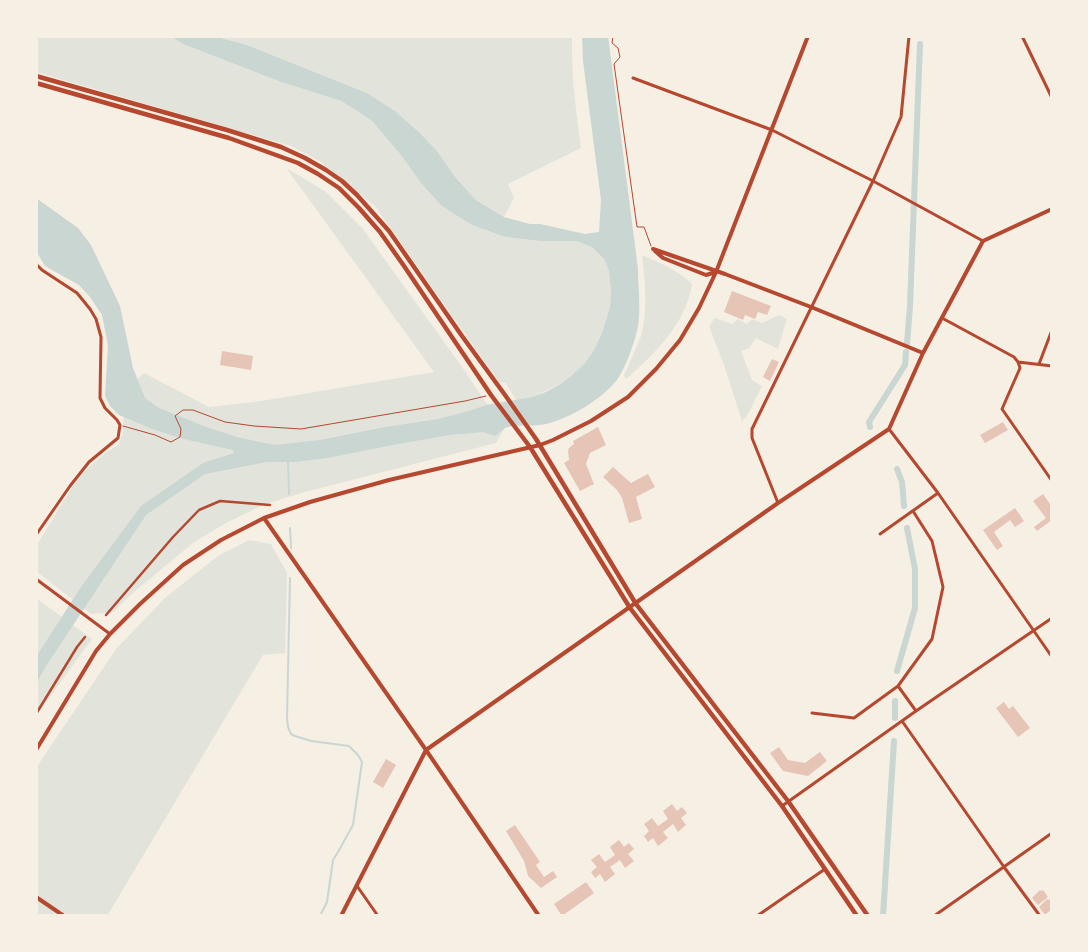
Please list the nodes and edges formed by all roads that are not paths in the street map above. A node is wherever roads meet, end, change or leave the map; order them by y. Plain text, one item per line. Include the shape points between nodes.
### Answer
1 (808, 36) edge
2 (909, 36) edge
3 (919, 36) edge
4 (932, 36) edge
5 (1022, 36) edge
6 (36, 76) edge
7 (633, 78) dead end
8 (36, 83) edge
9 (1052, 98) edge
10 (772, 130) junction
11 (873, 180) junction
12 (1052, 209) edge
13 (983, 241) junction
14 (653, 249) road end
15 (36, 264) edge
16 (716, 272) junction
17 (812, 307) junction
18 (941, 318) junction
19 (1052, 330) edge
20 (923, 353) junction
21 (1018, 362) junction
22 (1039, 364) junction
23 (1052, 366) edge
24 (890, 429) junction
25 (540, 445) junction
26 (530, 447) junction
27 (1052, 481) edge
28 (938, 492) junction
29 (778, 503) junction
30 (270, 505) dead end
31 (912, 511) junction
32 (264, 518) junction
33 (880, 534) dead end
34 (36, 535) edge
35 (36, 579) edge
36 (636, 604) junction
37 (630, 608) junction
38 (106, 615) dead end
39 (1052, 618) edge
40 (1034, 631) junction
41 (110, 634) junction
42 (86, 638) dead end
43 (1052, 657) edge
44 (898, 686) junction
45 (916, 711) junction
46 (812, 713) dead end
47 (36, 714) edge
48 (902, 721) junction
49 (36, 750) edge
50 (426, 750) junction
51 (788, 802) junction
52 (782, 806) junction
53 (1052, 833) edge
54 (1004, 866) junction
55 (824, 869) junction
56 (357, 886) junction
57 (36, 897) edge
58 (64, 916) edge
59 (341, 916) edge
60 (378, 916) edge
61 (539, 916) edge
62 (757, 916) edge
63 (858, 916) edge
64 (868, 916) edge
65 (934, 916) edge
66 (1040, 916) edge

1 - 10 street
2 - 11 street via 901,117
3 - 4 street
5 - 9 street
6 - 25 main road via 281,147 342,181 389,231
7 - 10 street
8 - 26 main road via 228,138 298,163 339,188 380,232
10 - 11 street
10 - 16 street
11 - 13 street
11 - 17 street
12 - 13 street
13 - 18 street
14 - 16 street
15 - 34 street via 77,293 96,319 100,336 100,398 120,425 118,438 89,462
16 - 17 street
16 - 25 street via 680,340 628,397 591,421
17 - 20 street
17 - 29 street via 752,429 752,438
18 - 20 street
18 - 21 street via 1014,356
19 - 22 street
20 - 24 street
21 - 22 street
21 - 27 street via 1020,368 1002,409
22 - 23 street
24 - 28 street
24 - 29 street
25 - 26 street
25 - 36 main road
26 - 32 street via 389,480
26 - 37 main road
28 - 31 street
28 - 40 street
29 - 36 street
30 - 38 street via 220,501 199,510
31 - 33 street
31 - 44 street via 932,541 943,587 932,639
32 - 41 street via 221,540 183,565
32 - 50 street
35 - 41 street
36 - 37 street
36 - 51 main road
37 - 50 street
37 - 52 main road
39 - 40 street
40 - 43 street
40 - 45 street
41 - 49 street via 96,650
42 - 47 street via 77,647
44 - 45 street
44 - 46 street via 854,718
45 - 48 street
48 - 51 street
48 - 54 street
50 - 56 street
50 - 61 street
51 - 52 street
51 - 64 main road
52 - 55 main road
53 - 54 street
54 - 65 street
54 - 66 street
55 - 62 street
55 - 63 main road
56 - 59 street
56 - 60 street
57 - 58 street

